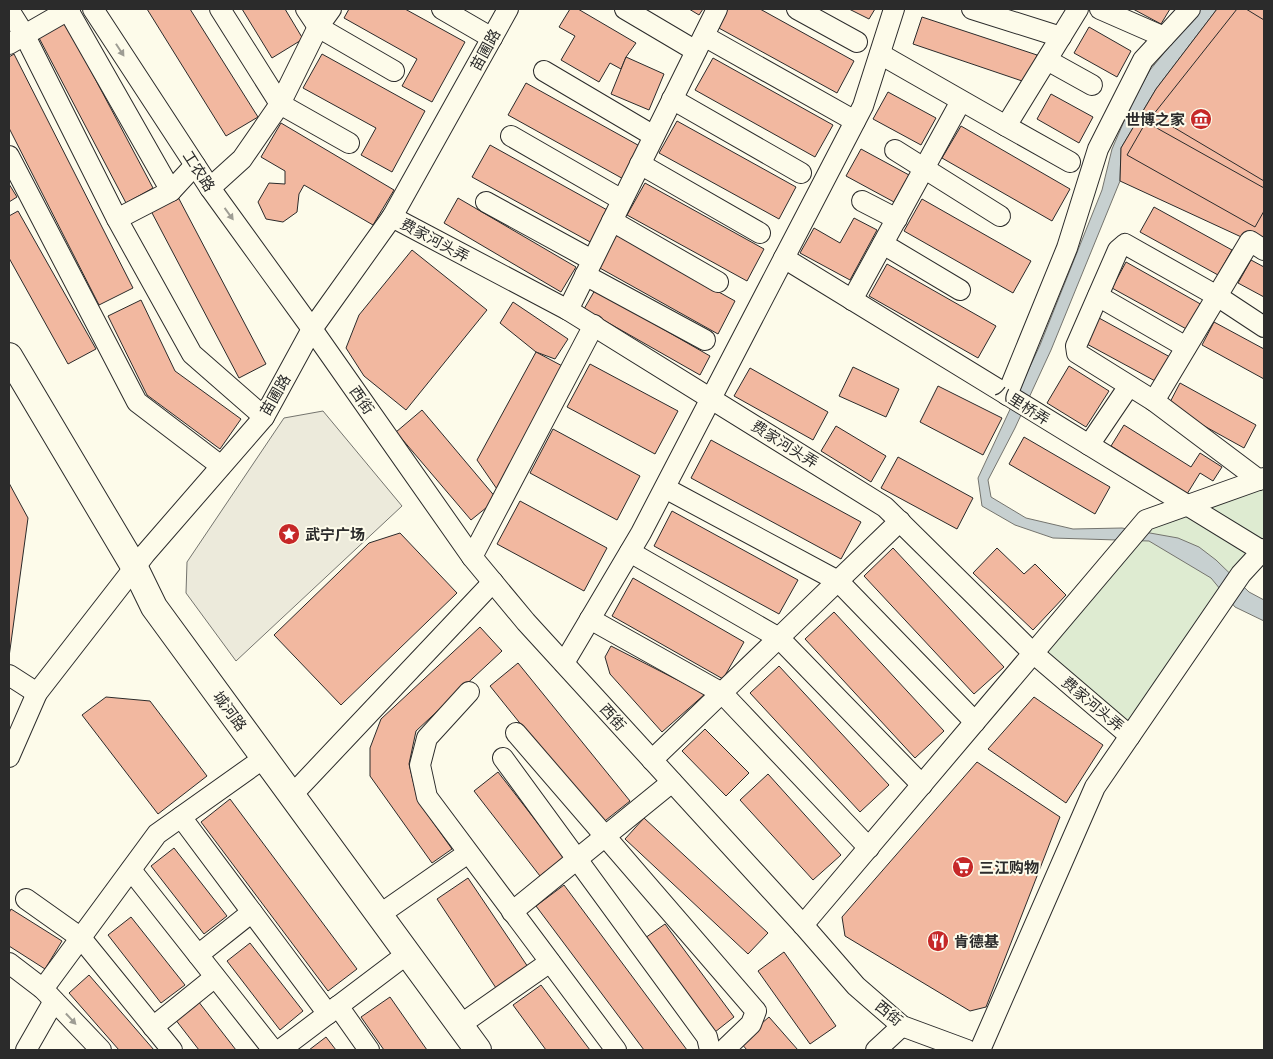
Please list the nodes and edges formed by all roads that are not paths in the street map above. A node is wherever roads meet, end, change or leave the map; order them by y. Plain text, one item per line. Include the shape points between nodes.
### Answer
1 (69, 9) edge
2 (93, 9) edge
3 (220, 9) edge
4 (306, 9) edge
5 (331, 9) edge
6 (442, 9) edge
7 (508, 9) edge
8 (625, 9) edge
9 (717, 9) edge
10 (798, 9) edge
11 (894, 9) edge
12 (972, 9) edge
13 (1078, 9) edge
14 (1100, 9) edge
15 (1190, 9) edge
16 (9, 10) edge
17 (318, 28) junction
18 (1061, 37) junction
19 (1164, 37) junction
20 (492, 38) junction
21 (16, 39) edge
22 (857, 42) dead end
23 (700, 44) junction
24 (880, 54) junction
25 (1047, 60) junction
26 (394, 71) dead end
27 (544, 71) dead end
28 (1092, 85) dead end
29 (672, 99) junction
30 (961, 100) junction
31 (280, 104) junction
32 (856, 122) junction
33 (1006, 126) junction
34 (511, 136) dead end
35 (654, 136) junction
36 (349, 143) dead end
37 (895, 150) dead end
38 (9, 156) edge
39 (1070, 162) dead end
40 (640, 164) junction
41 (195, 165) junction
42 (925, 168) junction
43 (802, 173) dead end
44 (210, 188) junction
45 (171, 191) junction
46 (622, 200) junction
47 (486, 202) dead end
48 (862, 202) dead end
49 (1000, 216) dead end
50 (392, 217) junction
51 (897, 219) junction
52 (117, 220) junction
53 (612, 221) junction
54 (760, 232) dead end
55 (883, 244) junction
56 (1264, 250) edge
57 (784, 258) junction
58 (589, 268) junction
59 (718, 282) dead end
60 (960, 290) dead end
61 (1098, 296) junction
62 (1217, 296) junction
63 (852, 300) junction
64 (568, 310) junction
65 (594, 326) junction
66 (1264, 327) edge
67 (312, 329) junction
68 (705, 340) dead end
69 (1186, 347) junction
70 (9, 356) edge
71 (1129, 386) junction
72 (1007, 395) junction
73 (712, 398) junction
74 (1154, 401) junction
75 (264, 416) junction
76 (1089, 445) junction
77 (221, 466) junction
78 (1262, 479) edge
79 (665, 488) junction
80 (1187, 506) junction
81 (900, 521) junction
82 (1263, 550) edge
83 (630, 552) junction
84 (472, 556) junction
85 (135, 568) junction
86 (838, 581) junction
87 (493, 582) junction
88 (590, 619) junction
89 (779, 638) junction
90 (1033, 653) junction
91 (564, 663) junction
92 (9, 675) edge
93 (469, 692) dead end
94 (36, 693) junction
95 (722, 693) junction
96 (975, 722) junction
97 (516, 732) dead end
98 (1130, 736) junction
99 (9, 757) edge
100 (264, 758) junction
101 (503, 758) dead end
102 (652, 760) junction
103 (672, 782) junction
104 (922, 785) junction
105 (292, 795) junction
106 (181, 817) junction
107 (606, 836) junction
108 (868, 848) junction
109 (468, 853) junction
110 (577, 859) junction
111 (131, 870) junction
112 (26, 898) dead end
113 (252, 912) junction
114 (512, 912) junction
115 (379, 915) junction
116 (803, 925) junction
117 (81, 938) junction
118 (407, 954) junction
119 (198, 955) junction
120 (550, 962) junction
121 (9, 963) edge
122 (215, 977) junction
123 (49, 995) junction
124 (333, 1010) junction
125 (460, 1026) junction
126 (902, 1026) junction
127 (152, 1027) junction
128 (612, 1049) edge
129 (26, 1050) edge
130 (101, 1050) edge
131 (172, 1050) edge
132 (273, 1050) edge
133 (280, 1050) edge
134 (369, 1050) edge
135 (478, 1050) edge
136 (710, 1050) edge
137 (724, 1050) edge
138 (876, 1050) edge
139 (967, 1050) edge
140 (980, 1050) edge

1 - 21 street
1 - 45 street
2 -> 41 street, 工农路
3 - 31 street
4 - 17 street
5 - 17 street
6 - 20 street
7 - 20 street, 苗圃路
8 - 23 street
9 - 23 street
10 - 22 street
11 - 24 street
12 - 18 street
13 - 18 street
14 - 19 street
15 - 19 street
16 - 21 street
17 - 26 street
17 - 31 street
18 - 25 street
19 - 72 street via 1143,60 1098,149 1068,248
20 - 50 street, 苗圃路
21 - 52 street
23 - 29 street
23 - 32 street
24 - 30 street
24 - 32 street
25 - 28 street
25 - 33 street
27 - 35 street
29 - 35 street
29 - 43 street
30 - 33 street
30 - 42 street
31 - 36 street
31 - 44 street via 242,159
32 - 57 street
33 - 39 street
34 - 46 street
35 - 40 street
37 - 42 street
38 - 77 street via 137,402
40 - 46 street
40 - 54 street
41 - 44 street, 工农路
41 - 45 street
42 - 49 street
42 - 51 street
44 -> 67 street, 工农路
45 - 52 street
46 - 53 street
47 - 58 street
48 - 51 street
50 - 64 street, 费家河头弄
50 - 67 street, 苗圃路
51 - 55 street
52 - 75 street via 192,354
53 - 58 street
53 - 59 street
55 - 60 street
55 - 63 street
56 - 62 street via 1250,241
57 - 63 street, 八里桥弄
57 - 73 street
58 - 64 street
58 - 68 street
61 - 62 street via 1118,250 1125,244
61 - 69 street
61 - 71 street via 1076,346 1078,353
62 - 66 street
62 - 69 street
63 - 72 street, 八里桥弄
64 - 65 street, 费家河头弄
65 - 73 street, 费家河头弄
65 - 84 street
67 - 75 street, 苗圃路
67 - 84 street, 西街
69 - 74 street
70 - 85 main road, 城河路
71 - 74 street
71 - 76 street
72 - 76 street, 八里桥弄
73 - 79 street
73 - 81 street, 费家河头弄 via 885,507
74 - 78 street
75 - 77 street, 苗圃路
76 - 80 street, 八里桥弄
77 - 85 street, 苗圃路
78 - 80 street
79 - 83 street
79 - 86 street
80 - 82 street, 八里桥弄
80 - 90 street via 1146,520
81 - 86 street
81 - 90 street, 费家河头弄
82 - 98 street via 1241,574
83 - 88 street
83 - 89 street
84 - 87 street, 西街
85 - 94 street, 苗圃路
85 - 100 main road, 城河路 via 154,607
86 - 89 street
86 - 96 street
87 - 91 street, 西街
87 - 105 street
88 - 91 street
88 - 95 street
89 - 95 street
89 - 104 street
90 - 96 street
90 - 98 street, 费家河头弄
91 - 102 street, 西街
92 - 94 street
93 - 109 street via 427,738 420,765 427,797
94 - 99 street, 苗圃路
95 - 102 street
95 - 108 street
96 - 104 street
97 - 107 street
98 - 140 street via 1095,786
100 - 105 main road, 城河路
100 - 106 street
101 - 110 street
102 - 103 street, 西街
103 - 107 street
103 - 116 street, 西街
104 - 108 street
105 - 115 main road, 城河路
106 - 111 street via 157,834
106 - 113 street
107 - 110 street
107 - 137 street via 756,1011 751,1024
108 - 116 street
109 - 114 street
109 - 115 street
110 - 114 street
110 - 136 street via 707,1037
111 - 117 street
111 - 119 street
112 - 117 street
113 - 119 street
113 - 124 street
114 - 120 street
115 - 118 main road, 城河路
116 - 126 street, 西街 via 856,986
117 - 123 street
117 - 127 street
118 - 124 street
118 - 125 main road, 城河路
119 - 122 street
120 - 125 street
120 - 128 street
121 - 123 street
122 - 127 street
122 - 132 street
123 - 129 street
123 -> 130 street
124 - 133 street
124 - 134 street
125 - 135 main road, 城河路
126 - 138 street
126 - 139 street, 西街
127 - 131 street

